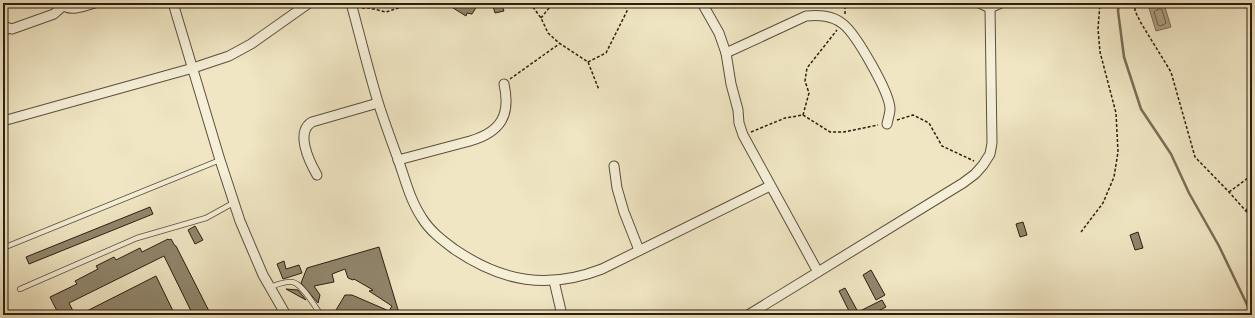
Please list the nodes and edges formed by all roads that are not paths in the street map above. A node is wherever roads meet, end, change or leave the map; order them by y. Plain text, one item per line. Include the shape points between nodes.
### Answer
1 (95, 3) edge
2 (173, 3) edge
3 (309, 3) edge
4 (702, 3) edge
5 (979, 3) edge
6 (1000, 3) edge
7 (62, 4) edge
8 (352, 5) edge
9 (990, 8) junction
10 (5, 30) edge
11 (726, 52) junction
12 (193, 68) junction
13 (504, 84) road end
14 (378, 103) junction
15 (3, 121) edge
16 (887, 124) road end
17 (220, 160) junction
18 (398, 160) junction
19 (614, 166) dead end
20 (317, 175) dead end
21 (770, 186) junction
22 (235, 202) junction
23 (3, 248) edge
24 (639, 250) junction
25 (818, 272) junction
26 (554, 281) junction
27 (270, 287) junction
28 (20, 289) dead end
29 (286, 315) edge
30 (321, 315) edge
31 (562, 315) edge
32 (748, 315) edge

1 - 7 street via 73,9
2 - 12 street
3 - 12 street via 229,56
4 - 11 street via 719,33
5 - 9 street
6 - 9 street
7 - 10 street via 54,14
8 - 14 street
9 - 25 street via 990,154 975,174 963,183
11 - 16 street via 806,16 831,17 844,24 856,38 885,91 890,109
11 - 21 street via 739,123
12 - 15 street
12 - 17 street
13 - 18 street via 507,97 506,111 492,131 470,142
14 - 18 street
14 - 20 street via 312,122 306,127 303,136 309,162
17 - 22 street
17 - 23 lane
18 - 26 street via 421,217 438,237 500,274 528,280
19 - 24 street via 624,212
21 - 24 street
21 - 25 street
22 - 27 street via 242,226
22 - 28 lane via 206,218 137,238
24 - 26 street via 584,276
25 - 32 street
26 - 31 street
27 - 29 street
27 - 30 lane via 292,282 296,284

